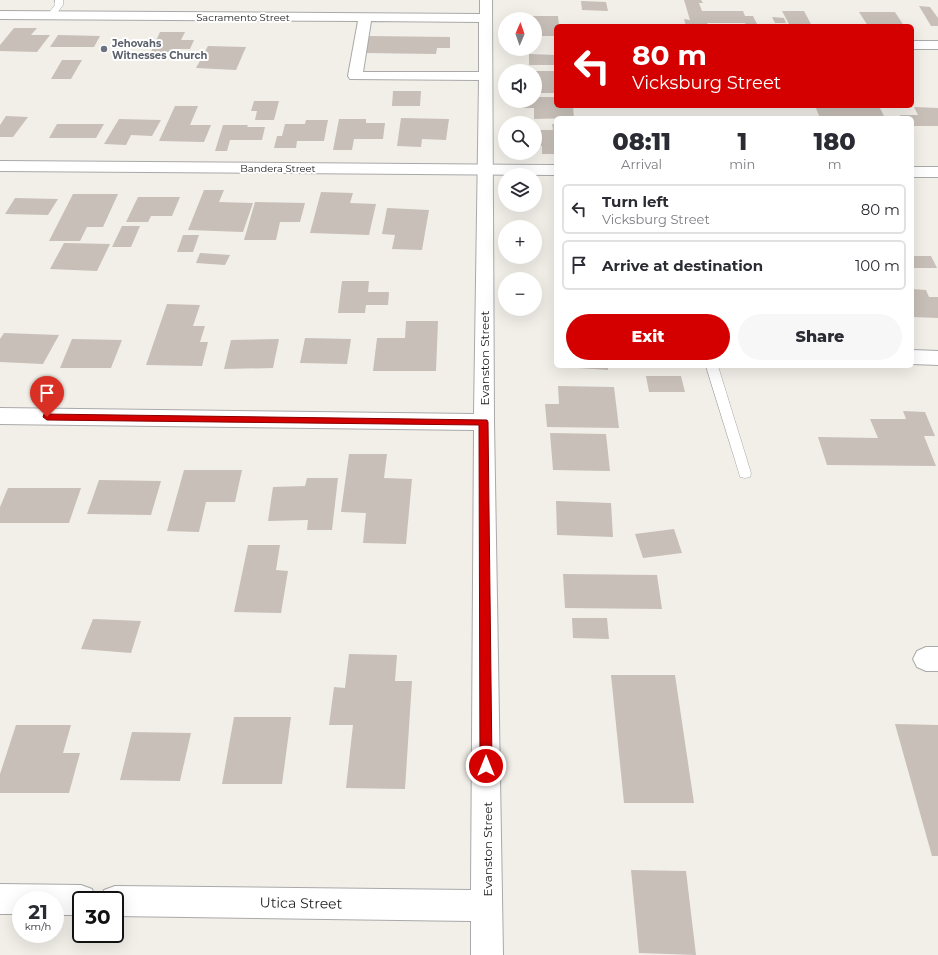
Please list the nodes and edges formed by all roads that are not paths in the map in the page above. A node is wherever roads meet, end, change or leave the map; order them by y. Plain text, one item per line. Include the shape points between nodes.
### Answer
1 (59, 0) edge
2 (486, 9) edge
3 (0, 15) edge
4 (51, 15) junction
5 (364, 17) junction
6 (914, 44) edge
7 (938, 45) edge
8 (486, 76) junction
9 (0, 166) edge
10 (485, 169) junction
11 (554, 170) edge
12 (914, 172) edge
13 (938, 172) edge
14 (914, 357) edge
15 (938, 358) edge
16 (713, 368) edge
17 (0, 416) edge
18 (484, 422) junction
19 (745, 473) dead end
20 (0, 899) edge
21 (72, 900) edge
22 (124, 901) edge
23 (487, 906) junction
24 (487, 955) edge

1 - 4 lane via 59,5
2 - 5 street, Sacramento Street
2 - 8 street, Evanston Street
3 - 4 street, Sacramento Street
4 - 5 street, Sacramento Street
5 - 8 street via 355,76
6 - 7 street
8 - 10 street, Evanston Street
9 - 10 street, Bandera Street
10 - 11 street, Bandera Street
10 - 18 street, Evanston Street
12 - 13 street
14 - 15 street
16 - 19 lane
17 - 18 street
18 - 23 street, Evanston Street
20 - 21 street
22 - 23 street, Utica Street
23 - 24 street, Evanston Street

